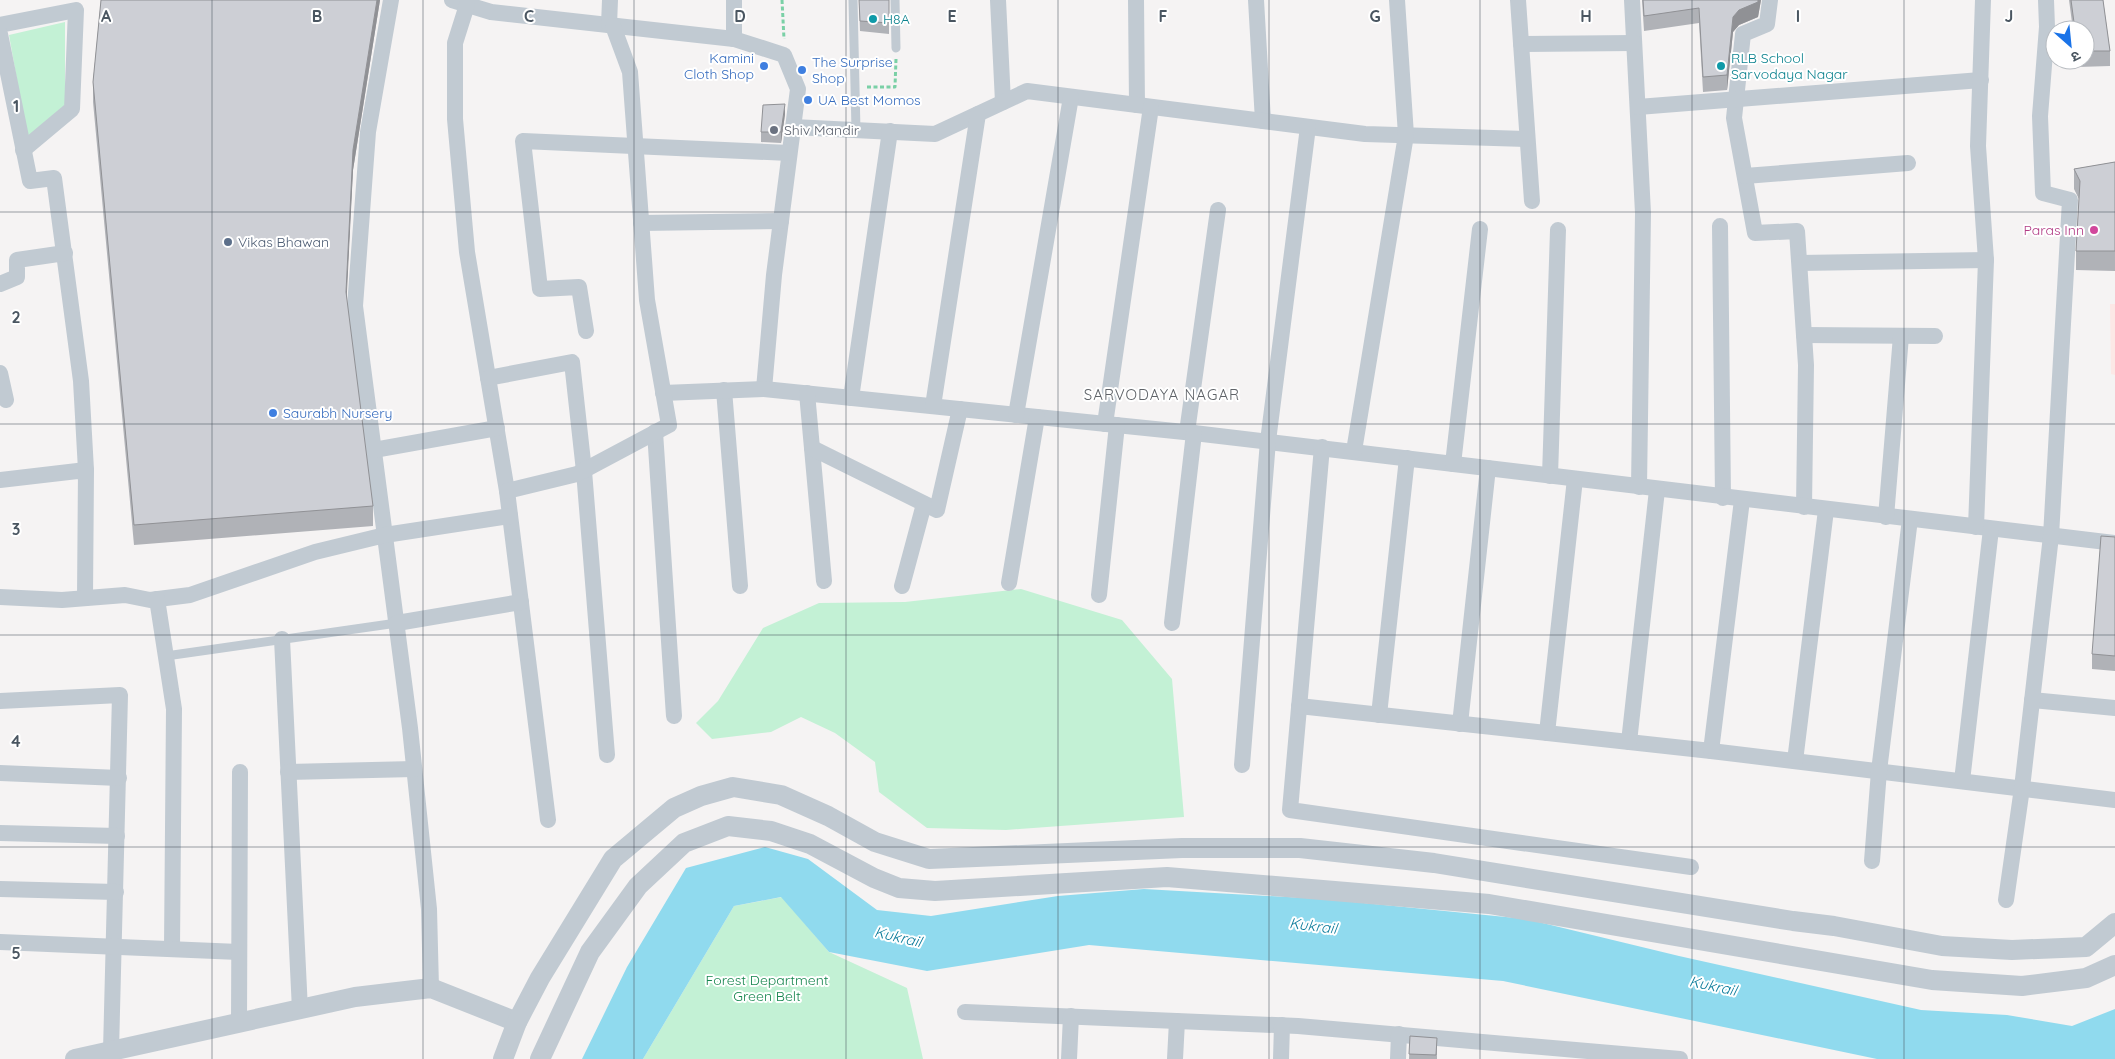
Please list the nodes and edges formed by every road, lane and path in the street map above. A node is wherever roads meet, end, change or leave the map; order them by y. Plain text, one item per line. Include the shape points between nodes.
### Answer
1 (391, 0) edge
2 (610, 0) edge
3 (734, 0) edge
4 (782, 0) edge
5 (853, 0) edge
6 (895, 0) edge
7 (998, 0) edge
8 (1136, 0) edge
9 (1256, 0) edge
10 (1397, 0) edge
11 (1518, 0) edge
12 (1632, 0) edge
13 (1770, 0) edge
14 (1984, 0) edge
15 (2046, 0) edge
16 (460, 2) edge
17 (0, 25) edge
18 (611, 26) junction
19 (0, 34) edge
20 (734, 39) junction
21 (1634, 43) junction
22 (1521, 44) junction
23 (896, 48) joint
24 (784, 55) junction
25 (1981, 80) junction
26 (855, 87) junction
27 (1071, 97) junction
28 (1736, 99) junction
29 (1003, 102) junction
30 (1144, 106) junction
31 (1638, 107) junction
32 (978, 114) junction
33 (1263, 121) junction
34 (793, 127) junction
35 (1308, 127) junction
36 (856, 130) junction
37 (890, 131) junction
38 (1406, 135) junction
39 (1527, 139) junction
40 (635, 146) junction
41 (23, 150) junction
42 (790, 153) junction
43 (1908, 163) dead end
44 (1745, 176) junction
45 (1532, 201) dead end
46 (1218, 210) dead end
47 (781, 221) junction
48 (641, 223) junction
49 (1720, 226) dead end
50 (1480, 228) dead end
51 (1558, 230) dead end
52 (65, 253) junction
53 (1986, 260) junction
54 (1800, 263) junction
55 (0, 284) edge
56 (586, 330) dead end
57 (1804, 334) junction
58 (1900, 336) junction
59 (1935, 336) dead end
60 (0, 373) edge
61 (488, 378) junction
62 (764, 389) junction
63 (724, 390) junction
64 (663, 393) junction
65 (807, 393) junction
66 (851, 398) junction
67 (6, 400) dead end
68 (933, 406) junction
69 (960, 409) junction
70 (1016, 415) junction
71 (1037, 417) junction
72 (1111, 424) junction
73 (496, 428) junction
74 (655, 432) junction
75 (1190, 433) junction
76 (1268, 441) junction
77 (1322, 447) junction
78 (812, 448) junction
79 (374, 450) junction
80 (1354, 451) junction
81 (1407, 458) junction
82 (1453, 464) junction
83 (1488, 468) junction
84 (86, 470) junction
85 (584, 471) junction
86 (1550, 476) junction
87 (1575, 479) junction
88 (0, 480) edge
89 (1638, 487) junction
90 (1657, 490) junction
91 (507, 491) junction
92 (1723, 498) junction
93 (1742, 500) junction
94 (924, 504) junction
95 (1804, 507) junction
96 (1826, 510) junction
97 (510, 516) junction
98 (1886, 516) junction
99 (1910, 520) junction
100 (1984, 528) junction
101 (385, 535) junction
102 (2052, 536) junction
103 (2115, 544) edge
104 (824, 581) dead end
105 (1009, 583) dead end
106 (740, 586) dead end
107 (902, 586) dead end
108 (1100, 595) dead end
109 (0, 597) edge
110 (84, 598) junction
111 (157, 599) junction
112 (521, 602) junction
113 (397, 622) junction
114 (1172, 624) dead end
115 (282, 639) junction
116 (166, 656) junction
117 (2032, 700) junction
118 (0, 701) edge
119 (1299, 706) junction
120 (2115, 708) edge
121 (1379, 715) junction
122 (674, 716) dead end
123 (1460, 724) junction
124 (1546, 733) junction
125 (1628, 742) junction
126 (1711, 751) junction
127 (607, 755) dead end
128 (1796, 761) junction
129 (1242, 765) dead end
130 (414, 769) junction
131 (1879, 771) junction
132 (240, 772) dead end
133 (288, 772) junction
134 (0, 773) edge
135 (118, 778) junction
136 (1962, 781) junction
137 (2022, 788) junction
138 (2115, 800) edge
139 (548, 820) dead end
140 (0, 832) edge
141 (117, 836) junction
142 (1872, 861) dead end
143 (1690, 867) dead end
144 (0, 889) edge
145 (116, 892) junction
146 (2006, 900) dead end
147 (2115, 923) edge
148 (0, 942) edge
149 (114, 946) junction
150 (172, 948) junction
151 (239, 952) junction
152 (2115, 965) edge
153 (431, 988) junction
154 (300, 1010) junction
155 (965, 1012) dead end
156 (1071, 1016) junction
157 (1177, 1021) junction
158 (517, 1022) junction
159 (239, 1023) junction
160 (1282, 1025) junction
161 (1399, 1034) junction
162 (111, 1051) junction
163 (1510, 1052) edge
164 (1621, 1057) edge
165 (75, 1059) edge
166 (503, 1059) edge
167 (540, 1059) edge
168 (1069, 1059) edge
169 (1175, 1059) edge
170 (1281, 1059) edge
171 (1398, 1059) edge
172 (1680, 1059) edge

1 - 79 street via 368,132 355,306
2 - 18 street
3 - 20 street
4 - 24 path
5 - 26 lane
6 - 23 lane
7 - 29 street
8 - 30 street
9 - 33 street
10 - 38 street
11 - 22 street
12 - 21 street
13 - 28 street via 1767,24 1743,34
14 - 25 street
15 - 102 street via 2040,116 2044,193 2070,200
16 - 18 street via 491,12
16 - 61 street via 455,43 455,119 467,252
17 - 41 street via 76,10 72,109
18 - 20 street
18 - 40 street via 630,72
19 - 41 street
20 - 24 street
21 - 22 street
21 - 31 street
22 - 39 street
23 - 26 path via 895,87
24 - 34 street via 798,89
25 - 28 street
25 - 53 street via 1978,146
26 - 36 lane
27 - 29 street via 1027,91
27 - 30 street
27 - 70 street
28 - 31 street
28 - 44 street via 1734,118
29 - 32 street
30 - 33 street
30 - 72 street
31 - 89 street via 1643,213
32 - 37 street via 935,134
32 - 68 street
33 - 35 street
34 - 36 street
34 - 42 street
35 - 38 street
35 - 76 street
36 - 37 street
37 - 66 street
38 - 39 street
38 - 80 street
39 - 45 street
40 - 42 street
40 - 48 street
40 - 56 street via 524,141 540,289 579,287
41 - 52 street via 30,181 54,178
42 - 47 street
43 - 44 street
44 - 54 street via 1755,233 1797,231
46 - 75 street
47 - 48 street
47 - 62 street
48 - 64 street via 647,300
49 - 92 street
50 - 82 street
51 - 86 street
52 - 55 street via 17,260 17,277
52 - 84 street via 81,381
53 - 54 street
53 - 100 street
54 - 57 street
57 - 58 street
57 - 95 street
58 - 59 street
58 - 98 street
60 - 67 street
61 - 73 street
61 - 85 street via 572,362
62 - 63 street
62 - 65 street
63 - 64 street
63 - 106 street
64 - 74 street via 669,425
65 - 66 street
65 - 78 street
66 - 68 street
68 - 69 street
69 - 70 street
69 - 94 street via 937,510
70 - 71 street
71 - 72 street
71 - 105 street
72 - 75 street
72 - 108 street
73 - 79 street
73 - 91 street
74 - 85 street
74 - 122 street
75 - 76 street
75 - 114 street
76 - 77 street
76 - 129 street
77 - 80 street
77 - 119 street
78 - 94 street
78 - 104 street
79 - 101 street
80 - 81 street
81 - 82 street
81 - 121 street
82 - 83 street
83 - 86 street
83 - 123 street
84 - 88 street
84 - 110 street
85 - 91 street
85 - 127 street
86 - 87 street
87 - 89 street
87 - 124 street
89 - 90 street
90 - 92 street
90 - 125 street
91 - 97 street
92 - 93 street
93 - 95 street
93 - 126 street
94 - 107 street
95 - 96 street
96 - 98 street
96 - 128 street
97 - 101 street
97 - 112 street
98 - 99 street
99 - 100 street
99 - 131 street
100 - 102 street
100 - 136 street
101 - 111 street via 315,552 190,595
101 - 113 street
102 - 103 street
102 - 117 street
109 - 110 street
110 - 111 street via 125,595
111 - 116 street
112 - 113 street
112 - 139 street
113 - 115 lane
113 - 130 street
115 - 116 lane
115 - 133 street
116 - 150 street via 174,709
117 - 120 street
117 - 137 street
118 - 135 street via 120,695
119 - 121 street
119 - 143 street via 1290,810
121 - 123 street
123 - 124 street
124 - 125 street
125 - 126 street
126 - 128 street
128 - 131 street
130 - 133 street
130 - 153 street via 429,909
131 - 136 street
131 - 142 street
132 - 151 street
133 - 154 street
134 - 135 street
135 - 141 street
136 - 137 street
137 - 138 street
137 - 146 street
140 - 141 street
141 - 145 street
144 - 145 street
145 - 149 street
147 - 158 street via 2086,947 2012,950 1942,946 1434,863 1300,848 1182,848 929,859 875,842 781,795 733,788 700,796 674,808 613,859 540,978
148 - 149 street
149 - 150 street
149 - 162 street
150 - 151 street
151 - 159 street
152 - 167 street via 2086,978 2022,986 1932,980 1489,904 1167,876 935,891 899,888 810,844 771,831 728,826 684,843 638,886 590,952
153 - 154 street via 355,997
153 - 158 street
154 - 159 street
155 - 156 street
156 - 157 street
156 - 168 street
157 - 160 street
157 - 169 street
158 - 166 street
159 - 162 street
160 - 161 street
160 - 170 street
161 - 163 street
161 - 171 street
162 - 165 street
163 - 164 street
164 - 172 street

